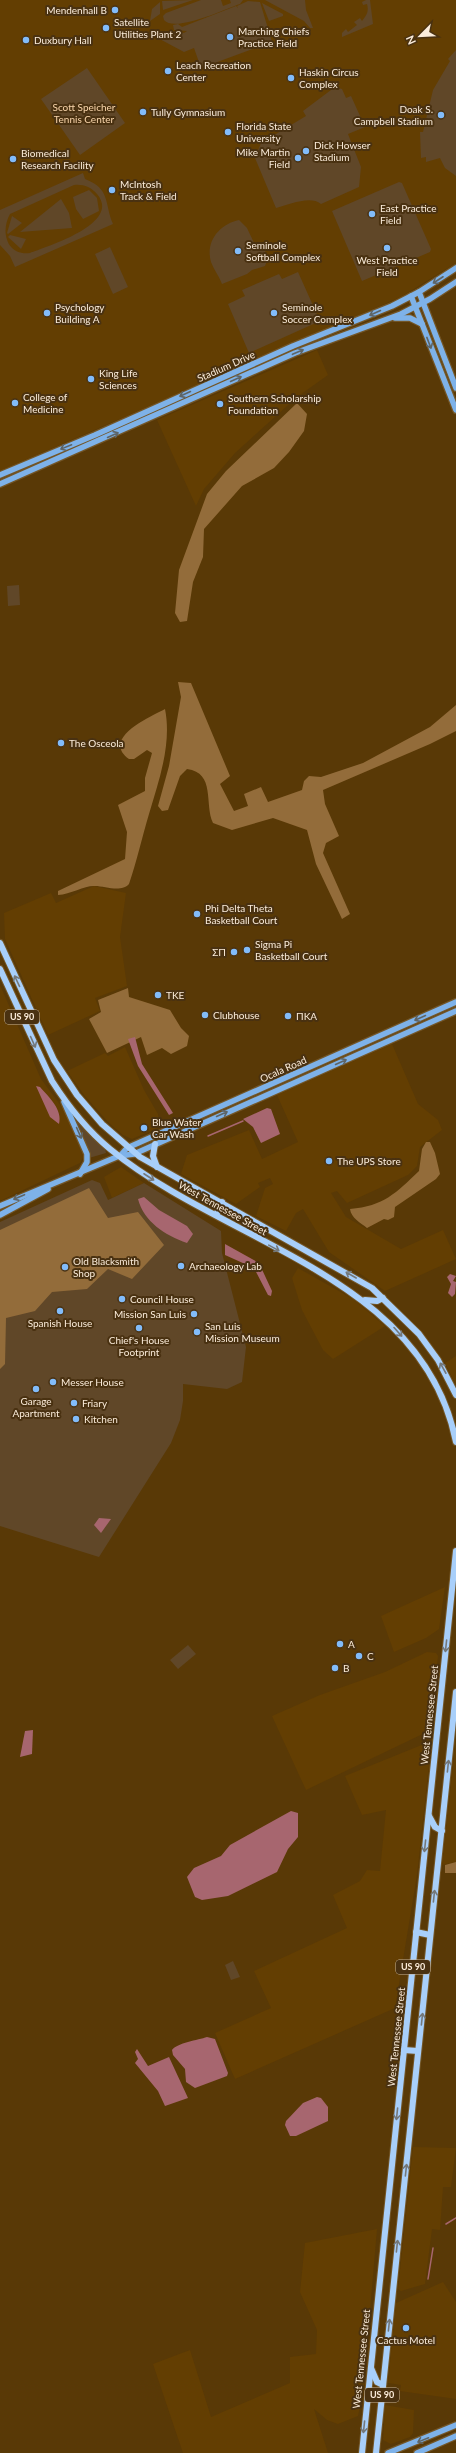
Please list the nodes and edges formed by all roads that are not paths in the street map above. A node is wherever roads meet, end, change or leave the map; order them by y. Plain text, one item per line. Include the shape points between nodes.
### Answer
1 (456, 268) edge
2 (456, 282) edge
3 (419, 292) junction
4 (411, 296) junction
5 (424, 303) junction
6 (415, 307) junction
7 (391, 318) junction
8 (422, 324) junction
9 (273, 355) junction
10 (276, 361) junction
11 (456, 388) edge
12 (456, 410) edge
13 (1, 474) edge
14 (0, 484) edge
15 (0, 943) edge
16 (0, 968) edge
17 (456, 1002) edge
18 (456, 1011) edge
19 (37, 1024) junction
20 (27, 1029) junction
21 (54, 1060) junction
22 (43, 1065) junction
23 (62, 1098) junction
24 (155, 1144) junction
25 (128, 1148) junction
26 (134, 1154) junction
27 (119, 1156) junction
28 (157, 1167) junction
29 (80, 1174) junction
30 (34, 1194) junction
31 (222, 1202) junction
32 (0, 1206) edge
33 (0, 1215) edge
34 (216, 1215) junction
35 (334, 1265) junction
36 (326, 1277) junction
37 (383, 1298) junction
38 (364, 1300) junction
39 (456, 1395) edge
40 (456, 1442) edge
41 (456, 1551) edge
42 (456, 1692) edge
43 (429, 1816) junction
44 (442, 1831) junction
45 (416, 1932) junction
46 (430, 1935) junction
47 (404, 2050) junction
48 (418, 2051) junction
49 (386, 2222) junction
50 (400, 2222) junction
51 (371, 2366) junction
52 (383, 2385) junction
53 (456, 2425) edge
54 (456, 2436) edge
55 (362, 2453) edge
56 (376, 2453) edge
57 (388, 2453) edge
58 (417, 2453) edge

1 -> 3 main road, Stadium Drive
2 - 5 main road, Stadium Drive
3 - 4 main road, Stadium Drive
3 - 5 main road
4 - 6 main road
4 -> 9 main road, Stadium Drive
5 - 6 main road, Stadium Drive
5 - 11 main road
6 - 7 main road, Stadium Drive
6 - 8 main road
7 - 8 main road via 410,318
10 -> 7 main road, Stadium Drive
8 -> 12 main road
9 - 10 main road
9 -> 13 main road, Stadium Drive
14 -> 10 main road, Stadium Drive
19 -> 15 main road, West Tennessee Street / US 90
16 - 20 main road, West Tennessee Street / US 90
17 -> 25 main road, Ocala Road
24 -> 18 main road, Ocala Road
19 - 20 main road
19 - 21 main road, West Tennessee Street / US 90
20 -> 22 main road, West Tennessee Street / US 90
21 - 22 main road
21 - 25 main road, West Tennessee Street / US 90 via 90,1111
22 - 23 main road, West Tennessee Street / US 90
23 - 27 main road, West Tennessee Street / US 90 via 89,1129
23 -> 29 main road via 87,1154 87,1162
24 - 26 main road, Ocala Road
24 - 28 main road via 153,1156
25 - 26 main road, West Tennessee Street / US 90
25 - 27 main road, Ocala Road
26 - 27 main road, Ocala Road
26 - 28 main road, West Tennessee Street / US 90
27 - 29 main road, Ocala Road
27 -> 34 main road, West Tennessee Street / US 90 via 154,1180
28 - 31 main road, West Tennessee Street / US 90
29 - 30 main road, Ocala Road
30 -> 32 main road, Ocala Road
30 - 33 main road, Ocala Road
31 - 34 main road
31 - 35 main road, West Tennessee Street / US 90
34 -> 36 main road, West Tennessee Street / US 90
35 - 36 main road
37 -> 35 main road, West Tennessee Street / US 90
36 - 38 main road, West Tennessee Street / US 90
37 - 38 main road via 377,1301
39 -> 37 main road, West Tennessee Street / US 90 via 426,1343 406,1319
38 -> 40 main road, West Tennessee Street / US 90 via 398,1331 427,1369 440,1393
41 -> 43 main road, West Tennessee Street / US 90
44 -> 42 main road, US 90
43 - 44 main road via 435,1827
43 -> 45 main road, West Tennessee Street / US 90
46 -> 44 main road, US 90
45 - 46 main road
45 - 47 main road, West Tennessee Street / US 90
48 -> 46 main road, US 90
47 - 48 main road
47 -> 49 main road, West Tennessee Street / US 90
50 -> 48 main road, US 90
49 - 50 main road
49 - 51 main road, West Tennessee Street / US 90
52 -> 50 main road, US 90
51 - 52 main road via 377,2382
51 -> 55 main road, West Tennessee Street / US 90
52 - 56 main road, US 90
53 -> 57 main road
54 - 58 main road

